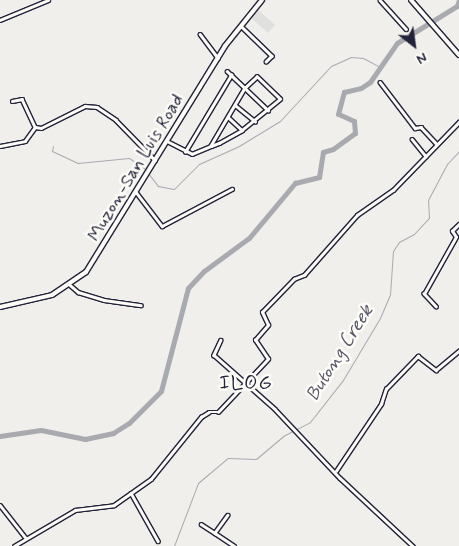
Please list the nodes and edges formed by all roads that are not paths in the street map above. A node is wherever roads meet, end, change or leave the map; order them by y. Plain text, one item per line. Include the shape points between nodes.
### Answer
1 (48, 0) edge
2 (262, 0) edge
3 (411, 0) edge
4 (382, 1) edge
5 (0, 20) edge
6 (240, 25) junction
7 (406, 29) dead end
8 (200, 34) dead end
9 (459, 55) edge
10 (218, 58) junction
11 (266, 62) dead end
12 (227, 71) dead end
13 (231, 75) junction
14 (380, 82) dead end
15 (245, 88) junction
16 (12, 101) dead end
17 (235, 105) junction
18 (268, 110) junction
19 (228, 117) junction
20 (255, 121) junction
21 (459, 122) edge
22 (35, 126) junction
23 (242, 130) junction
24 (412, 139) dead end
25 (215, 140) junction
26 (168, 141) junction
27 (219, 142) junction
28 (437, 144) junction
29 (0, 146) edge
30 (211, 146) junction
31 (185, 152) junction
32 (426, 156) junction
33 (156, 161) junction
34 (232, 189) dead end
35 (136, 192) junction
36 (458, 226) edge
37 (70, 285) junction
38 (141, 305) dead end
39 (0, 307) edge
40 (436, 307) dead end
41 (221, 340) dead end
42 (459, 351) edge
43 (244, 383) junction
44 (336, 471) junction
45 (131, 493) junction
46 (0, 505) edge
47 (228, 515) dead end
48 (201, 524) dead end
49 (215, 533) junction
50 (26, 538) junction
51 (158, 541) dead end
52 (14, 546) edge
53 (234, 546) edge
54 (413, 546) edge

1 - 5 street
2 - 6 main road, Muzon-San Luis Road
3 - 9 main road
4 - 7 street
6 - 10 main road, Muzon-San Luis Road
6 - 11 street via 272,56
8 - 10 street
10 - 26 main road, Muzon-San Luis Road
12 - 13 street
13 - 15 street
13 - 31 street
14 - 28 street via 415,128 421,127
15 - 17 street
15 - 18 street
15 - 18 street via 257,77 274,93 280,99
16 - 22 street via 22,99
17 - 19 street
17 - 20 street
18 - 20 street
19 - 23 street
19 - 25 street
20 - 23 street
21 - 28 street
22 - 29 street via 25,141
22 - 33 street via 41,128 91,105 116,120
23 - 27 street
24 - 32 street
25 - 27 street
25 - 30 street
26 - 31 street
26 - 33 main road, Muzon-San Luis Road
27 - 30 street
28 - 32 street
30 - 31 street via 189,155
32 - 43 street via 389,194 357,215 304,275 294,279 262,312 268,326 255,340 268,360
33 - 35 main road, Muzon-San Luis Road
34 - 35 street via 162,226
35 - 37 main road, Muzon-San Luis Road via 92,265
36 - 40 street via 452,231 456,237 424,294
37 - 38 street via 78,292 104,300
37 - 39 main road, Muzon-San Luis Road via 52,295
41 - 43 street via 214,355
42 - 44 street via 436,370 418,356 386,389 381,404
43 - 44 street
43 - 45 street via 218,412 209,412 201,417 162,468
44 - 54 street
45 - 50 street via 110,507 90,506 75,510
45 - 51 street
46 - 50 street
47 - 49 street
48 - 49 street
49 - 53 street
50 - 52 street

